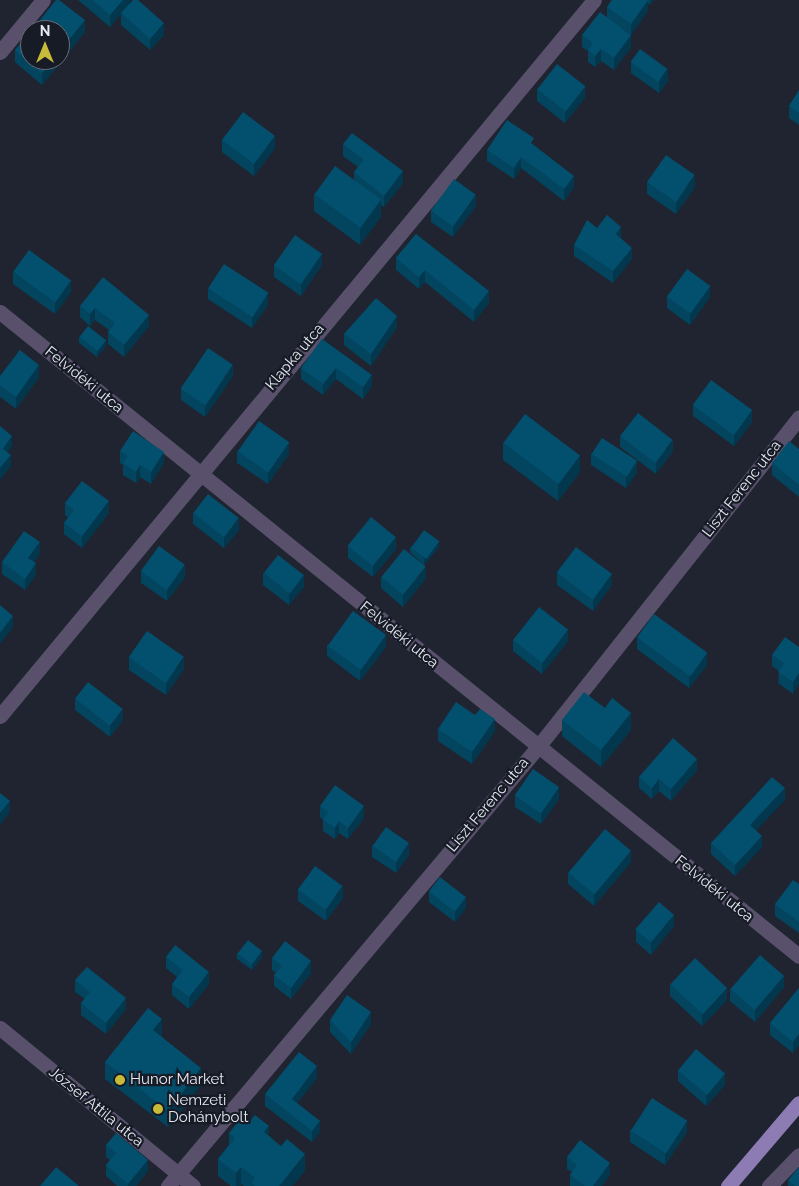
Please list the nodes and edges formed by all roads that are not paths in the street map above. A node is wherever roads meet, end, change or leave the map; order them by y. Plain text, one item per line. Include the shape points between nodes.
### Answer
1 (43, 0) edge
2 (594, 0) edge
3 (0, 52) edge
4 (0, 312) edge
5 (799, 417) edge
6 (199, 472) junction
7 (0, 716) edge
8 (537, 748) junction
9 (799, 956) edge
10 (0, 1028) edge
11 (799, 1103) edge
12 (799, 1155) edge
13 (178, 1174) junction
14 (168, 1186) edge
15 (193, 1186) edge
16 (728, 1186) edge
17 (769, 1186) edge

1 - 3 street
2 - 6 street, Klapka utca
4 - 6 street, Felvidéki utca
5 - 8 street, Liszt Ferenc utca
6 - 7 street, Klapka utca
6 - 8 street, Felvidéki utca
8 - 9 street, Felvidéki utca
8 - 13 street, Liszt Ferenc utca
10 - 13 street, József Attila utca
11 - 16 main road
12 - 17 street
13 - 14 street, Liszt Ferenc utca
13 - 15 street, József Attila utca

